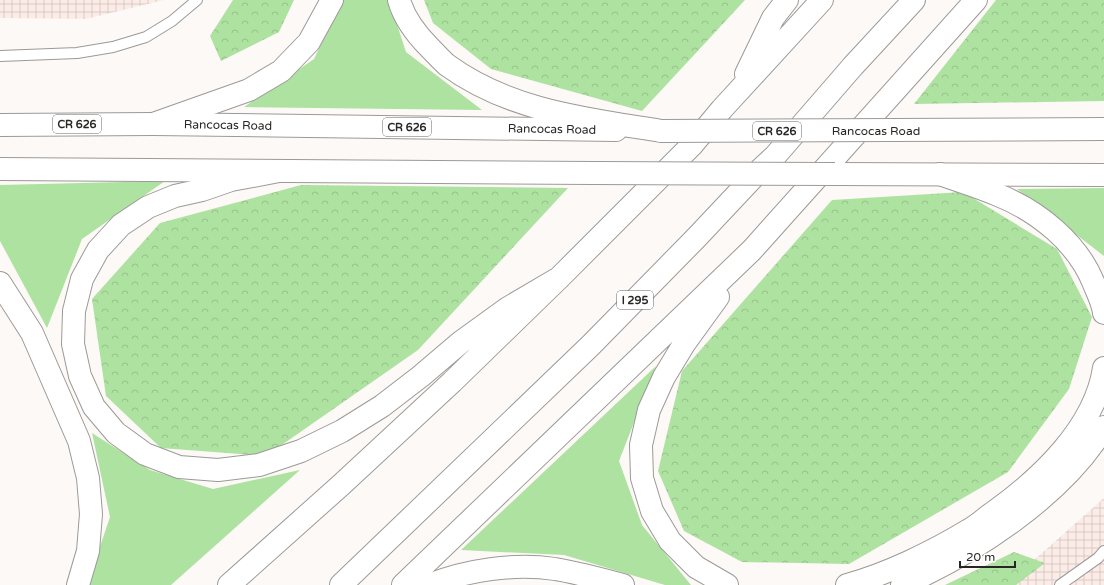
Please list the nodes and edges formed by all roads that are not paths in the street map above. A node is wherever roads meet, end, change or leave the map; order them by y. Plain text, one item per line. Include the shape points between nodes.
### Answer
1 (197, 0) edge
2 (332, 0) edge
3 (399, 0) edge
4 (787, 0) edge
5 (822, 0) edge
6 (914, 0) edge
7 (976, 0) edge
8 (0, 56) edge
9 (736, 95) junction
10 (153, 124) junction
11 (0, 125) edge
12 (1104, 129) edge
13 (661, 131) junction
14 (0, 169) edge
15 (279, 171) junction
16 (940, 174) junction
17 (1104, 175) edge
18 (752, 250) junction
19 (559, 278) junction
20 (0, 283) edge
21 (1104, 313) edge
22 (1104, 368) edge
23 (1104, 427) edge
24 (1104, 551) edge
25 (78, 585) edge
26 (229, 585) edge
27 (341, 585) edge
28 (403, 585) edge
29 (429, 585) edge
30 (623, 585) edge
31 (727, 585) edge
32 (847, 585) edge
33 (902, 585) edge
34 (1060, 585) edge

1 - 8 lane via 172,21 146,36 113,47 77,53
2 - 10 main road via 309,42 281,71 249,90
3 - 13 main road via 401,8 421,39 446,64 475,84 543,110
4 - 9 main road via 773,18
5 - 9 main road
6 - 27 main road, I 295 via 775,156 697,237 537,398
7 - 18 main road
9 - 19 main road via 692,145
10 - 11 main road, Rancocas Road / CR 626
10 - 13 main road, Rancocas Road / CR 626
12 - 13 main road, Rancocas Road / CR 626, bridge
14 - 15 main road
15 - 16 main road, bridge
15 - 19 main road via 231,180 175,196 148,207 121,225 98,250 82,279 74,311 73,344 80,376 94,407 116,433 145,454 179,467 218,470 259,465 301,451 342,431 382,406 461,342 508,308
16 - 17 main road
16 - 21 main road via 1000,195 1035,214 1066,240 1090,272
18 - 28 main road
18 - 31 main road via 684,344 664,377 649,410 642,444 642,478 652,511 670,541 696,567
19 - 26 main road via 452,382
20 - 25 main road via 32,333 79,441 88,478 91,514 88,551
22 - 32 main road via 1102,380 1088,414 1066,447 1011,499 970,530 890,570
23 - 33 main road via 1071,471 1038,501 966,553
24 - 34 lane
29 - 30 main road via 470,572 511,567 554,569

